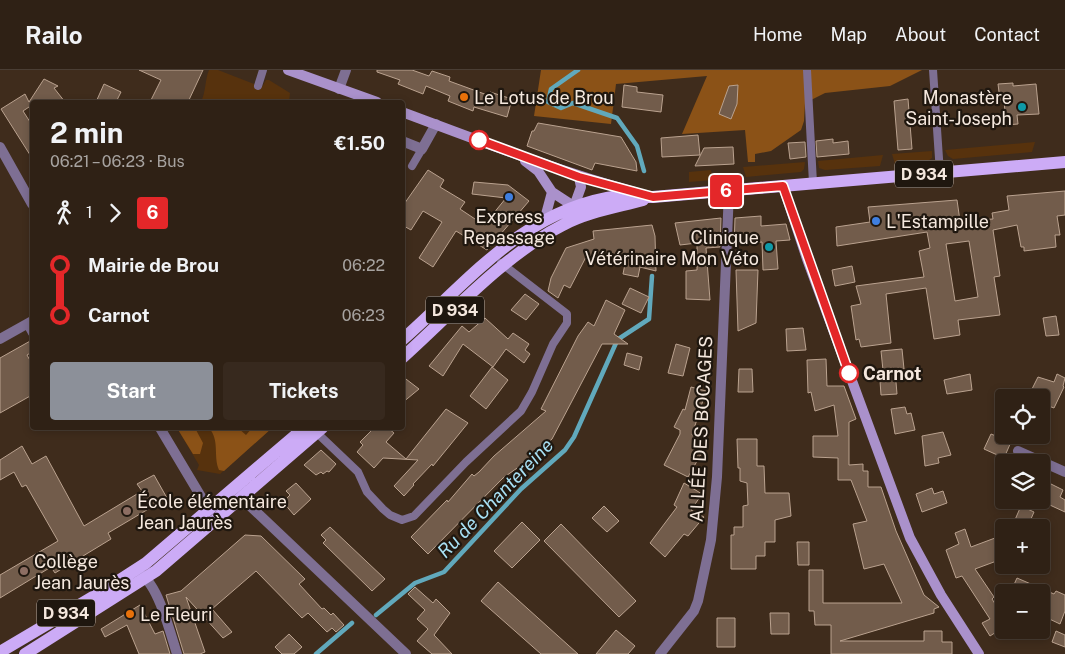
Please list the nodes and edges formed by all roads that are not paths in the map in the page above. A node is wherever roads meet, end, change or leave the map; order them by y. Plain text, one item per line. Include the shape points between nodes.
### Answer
1 (263, 70) edge
2 (288, 70) edge
3 (346, 70) edge
4 (807, 70) edge
5 (933, 70) edge
6 (258, 86) dead end
7 (340, 89) junction
8 (371, 100) edge
9 (405, 113) edge
10 (436, 124) junction
11 (405, 142) edge
12 (0, 147) edge
13 (422, 149) junction
14 (520, 157) junction
15 (1065, 162) edge
16 (412, 166) dead end
17 (940, 173) junction
18 (579, 177) junction
19 (813, 184) junction
20 (783, 186) junction
21 (728, 191) junction
22 (552, 192) junction
23 (653, 197) junction
24 (30, 200) edge
25 (574, 206) junction
26 (590, 216) junction
27 (545, 218) junction
28 (501, 261) junction
29 (30, 326) edge
30 (405, 338) edge
31 (0, 339) edge
32 (405, 355) edge
33 (161, 430) edge
34 (314, 430) edge
35 (314, 430) edge
36 (316, 430) edge
37 (1018, 451) dead end
38 (254, 472) junction
39 (1065, 472) edge
40 (242, 498) junction
41 (209, 510) junction
42 (130, 573) junction
43 (147, 578) junction
44 (0, 652) edge
45 (24, 654) edge
46 (178, 654) edge
47 (406, 654) edge
48 (660, 654) edge
49 (979, 654) edge

1 - 6 lane
2 - 7 street
3 - 7 street
4 - 19 lane
5 - 17 lane
7 - 8 street
9 - 10 street
10 - 13 street
10 - 14 street
11 - 13 street
12 - 24 street
13 - 16 lane
14 - 18 street
14 - 22 street via 538,171
15 - 17 main road, D 934
17 - 19 main road, D 934
18 - 23 street
18 - 25 street via 581,187
19 - 20 main road, D 934
20 - 21 main road, D 934
20 - 49 street via 910,538
21 - 23 main road, D 934
21 - 48 street, ALLÉE DES BOCAGES via 717,477 711,540 694,611
22 - 25 street
22 - 27 street
23 - 25 main road, D 934 via 621,196
23 - 26 main road, D 934
25 - 26 street
25 - 27 main road, D 934
25 - 28 street via 572,214 529,236 507,252
26 - 28 main road, D 934 via 565,224
27 - 28 main road, D 934
28 - 30 main road, D 934
28 - 32 main road, D 934
28 - 36 lane via 567,314 567,323 553,344 521,411 414,516 402,520 383,509 367,492 358,472
29 - 31 street
33 - 41 street
34 - 38 main road, D 934
35 - 40 main road, D 934
37 - 39 street
38 - 40 street via 252,480 243,487
38 - 41 main road, D 934
40 - 43 main road, D 934
40 - 47 street
41 - 42 main road, D 934 via 163,550
42 - 43 street
42 - 44 main road, D 934
43 - 45 main road, D 934
43 - 46 street

